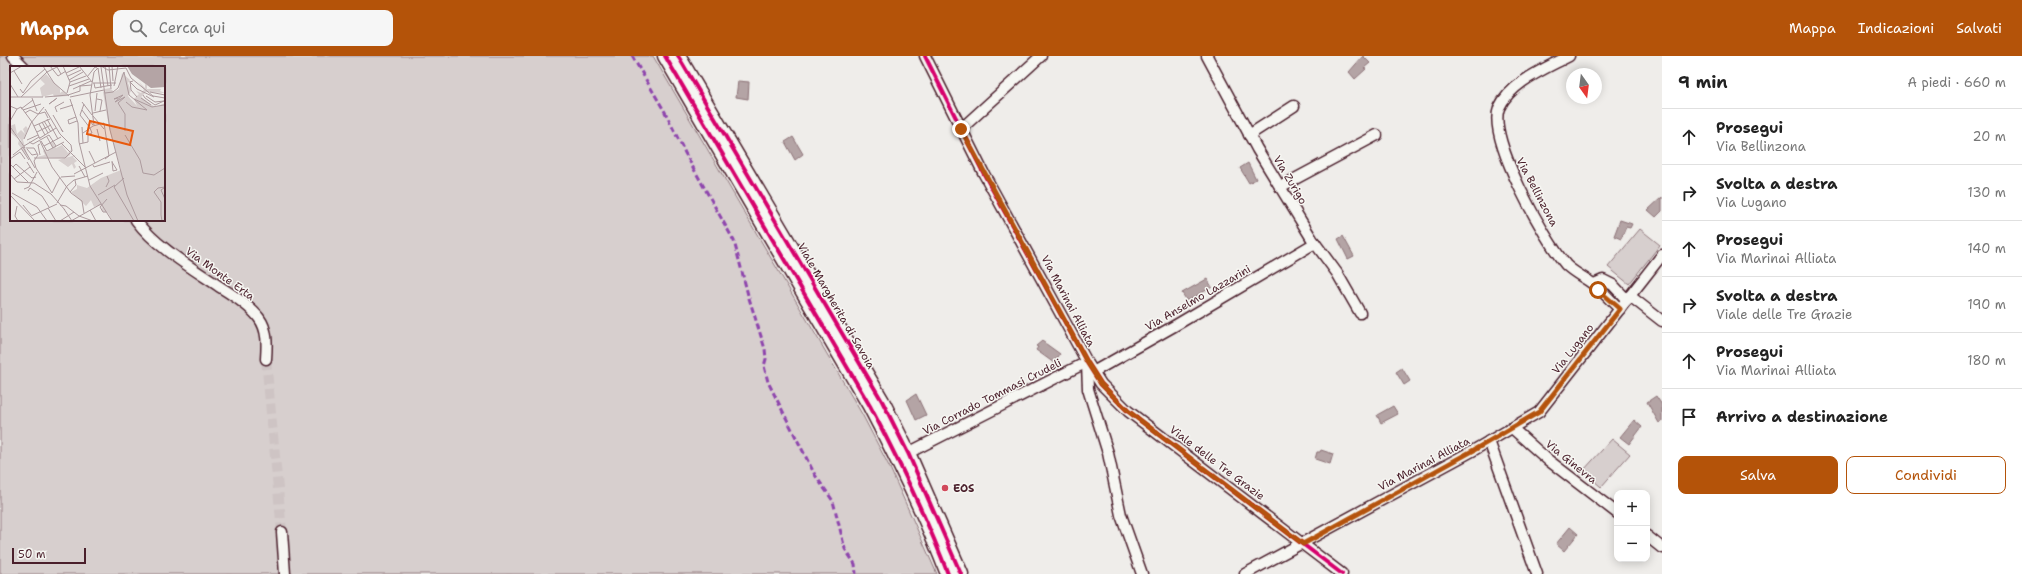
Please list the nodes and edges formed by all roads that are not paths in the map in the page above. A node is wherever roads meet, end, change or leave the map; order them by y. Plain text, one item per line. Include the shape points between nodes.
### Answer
1 (13, 56) edge
2 (664, 56) edge
3 (678, 56) edge
4 (925, 56) edge
5 (1041, 56) edge
6 (1207, 56) edge
7 (1569, 56) edge
8 (23, 66) edge
9 (1294, 106) dead end
10 (961, 129) junction
11 (1249, 135) junction
12 (1377, 135) dead end
13 (1280, 187) junction
14 (137, 221) edge
15 (1315, 243) junction
16 (1662, 255) edge
17 (1594, 284) junction
18 (1629, 298) junction
19 (1620, 309) junction
20 (1360, 313) dead end
21 (1662, 321) edge
22 (266, 359) tunnel mouth
23 (1087, 362) junction
24 (1093, 372) junction
25 (1512, 428) junction
26 (1489, 441) junction
27 (908, 453) junction
28 (1614, 511) edge
29 (282, 532) tunnel mouth
30 (1650, 538) edge
31 (1303, 544) junction
32 (1662, 548) edge
33 (285, 574) edge
34 (948, 574) edge
35 (961, 574) edge
36 (1142, 574) edge
37 (1245, 574) edge
38 (1342, 574) edge
39 (1537, 574) edge

1 - 8 street
2 - 34 street, Viale Margherita di Savoia via 870,406 901,466
3 - 27 street, Viale Margherita di Savoia via 833,316
4 - 10 street, Via Marinai Alliata
5 - 10 street
6 - 11 street, Via Zurigo
7 - 17 street, Via Bellinzona via 1522,82 1507,96 1499,109 1497,130 1516,182 1558,255 1567,266
9 - 11 street
10 - 23 street, Via Marinai Alliata
11 - 13 street, Via Zurigo
12 - 13 street
13 - 15 street, Via Zurigo
14 - 22 street, Via Monte Erta via 185,264 258,317 267,339
15 - 20 street, Via Zurigo via 1337,273
15 - 24 street, Via Anselmo Lazzarini
16 - 18 street, Via Lugano
17 - 18 street, Via Bellinzona via 1603,280
17 - 19 street, Via Bellinzona
18 - 19 street, Via Lugano
18 - 21 street
19 - 25 street, Via Lugano via 1539,412
23 - 24 street, Viale delle Tre Grazie
23 - 27 street, Via Corrado Tommasi Crudeli
23 - 36 street, Via Marinai Alliata via 1088,389 1108,453 1121,515
24 - 31 street, Viale delle Tre Grazie via 1110,394 1128,411
25 - 26 street, Via Lugano
25 - 28 street, Via Ginevra via 1548,460
26 - 31 street, Via Marinai Alliata
26 - 39 street
27 - 35 street, Viale Margherita di Savoia
29 - 33 street
30 - 32 street
31 - 37 street, Via Marinai Alliata
31 - 38 street, Viale delle Tre Grazie

